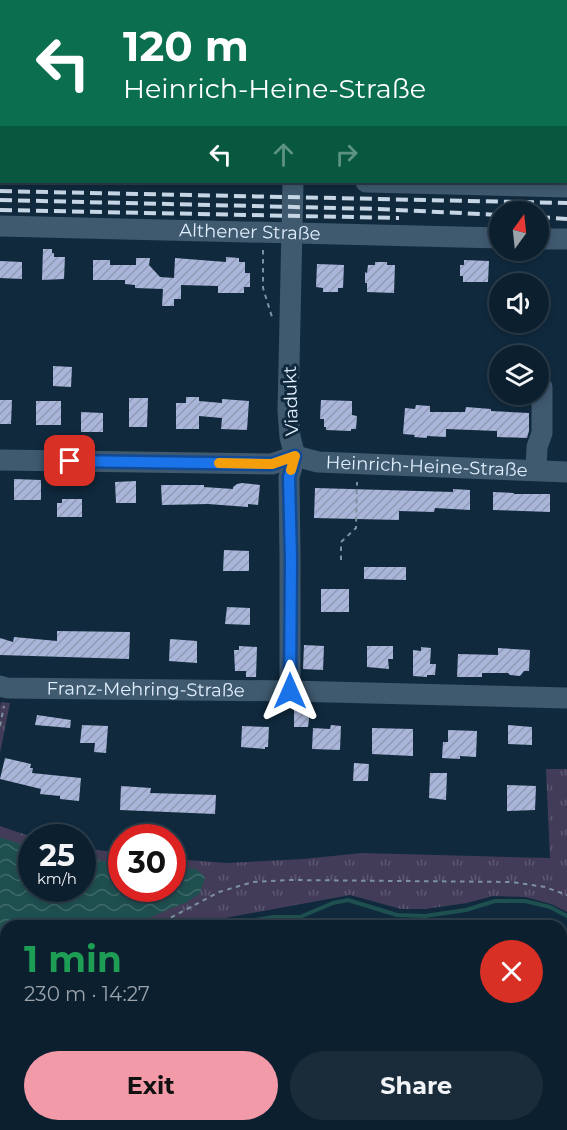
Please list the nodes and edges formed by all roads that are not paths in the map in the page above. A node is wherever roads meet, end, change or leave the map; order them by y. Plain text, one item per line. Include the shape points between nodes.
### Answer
1 (293, 183) edge
2 (406, 183) edge
3 (567, 187) edge
4 (0, 226) edge
5 (489, 238) edge
6 (549, 239) edge
7 (567, 239) edge
8 (542, 405) edge
9 (295, 456) junction
10 (0, 460) edge
11 (536, 470) junction
12 (567, 472) edge
13 (290, 691) junction
14 (2, 695) edge
15 (567, 698) edge

1 - 9 street, Viadukt via 288,411
2 - 3 street
4 - 5 street, Althener Straße
6 - 7 street
8 - 11 street
9 - 10 street, Heinrich-Heine-Straße via 272,464
9 - 11 street, Heinrich-Heine-Straße via 318,462
9 - 13 street, Viadukt via 289,477
11 - 12 street, Heinrich-Heine-Straße
13 - 14 street, Franz-Mehring-Straße via 7,688
13 - 15 street, Franz-Mehring-Straße

